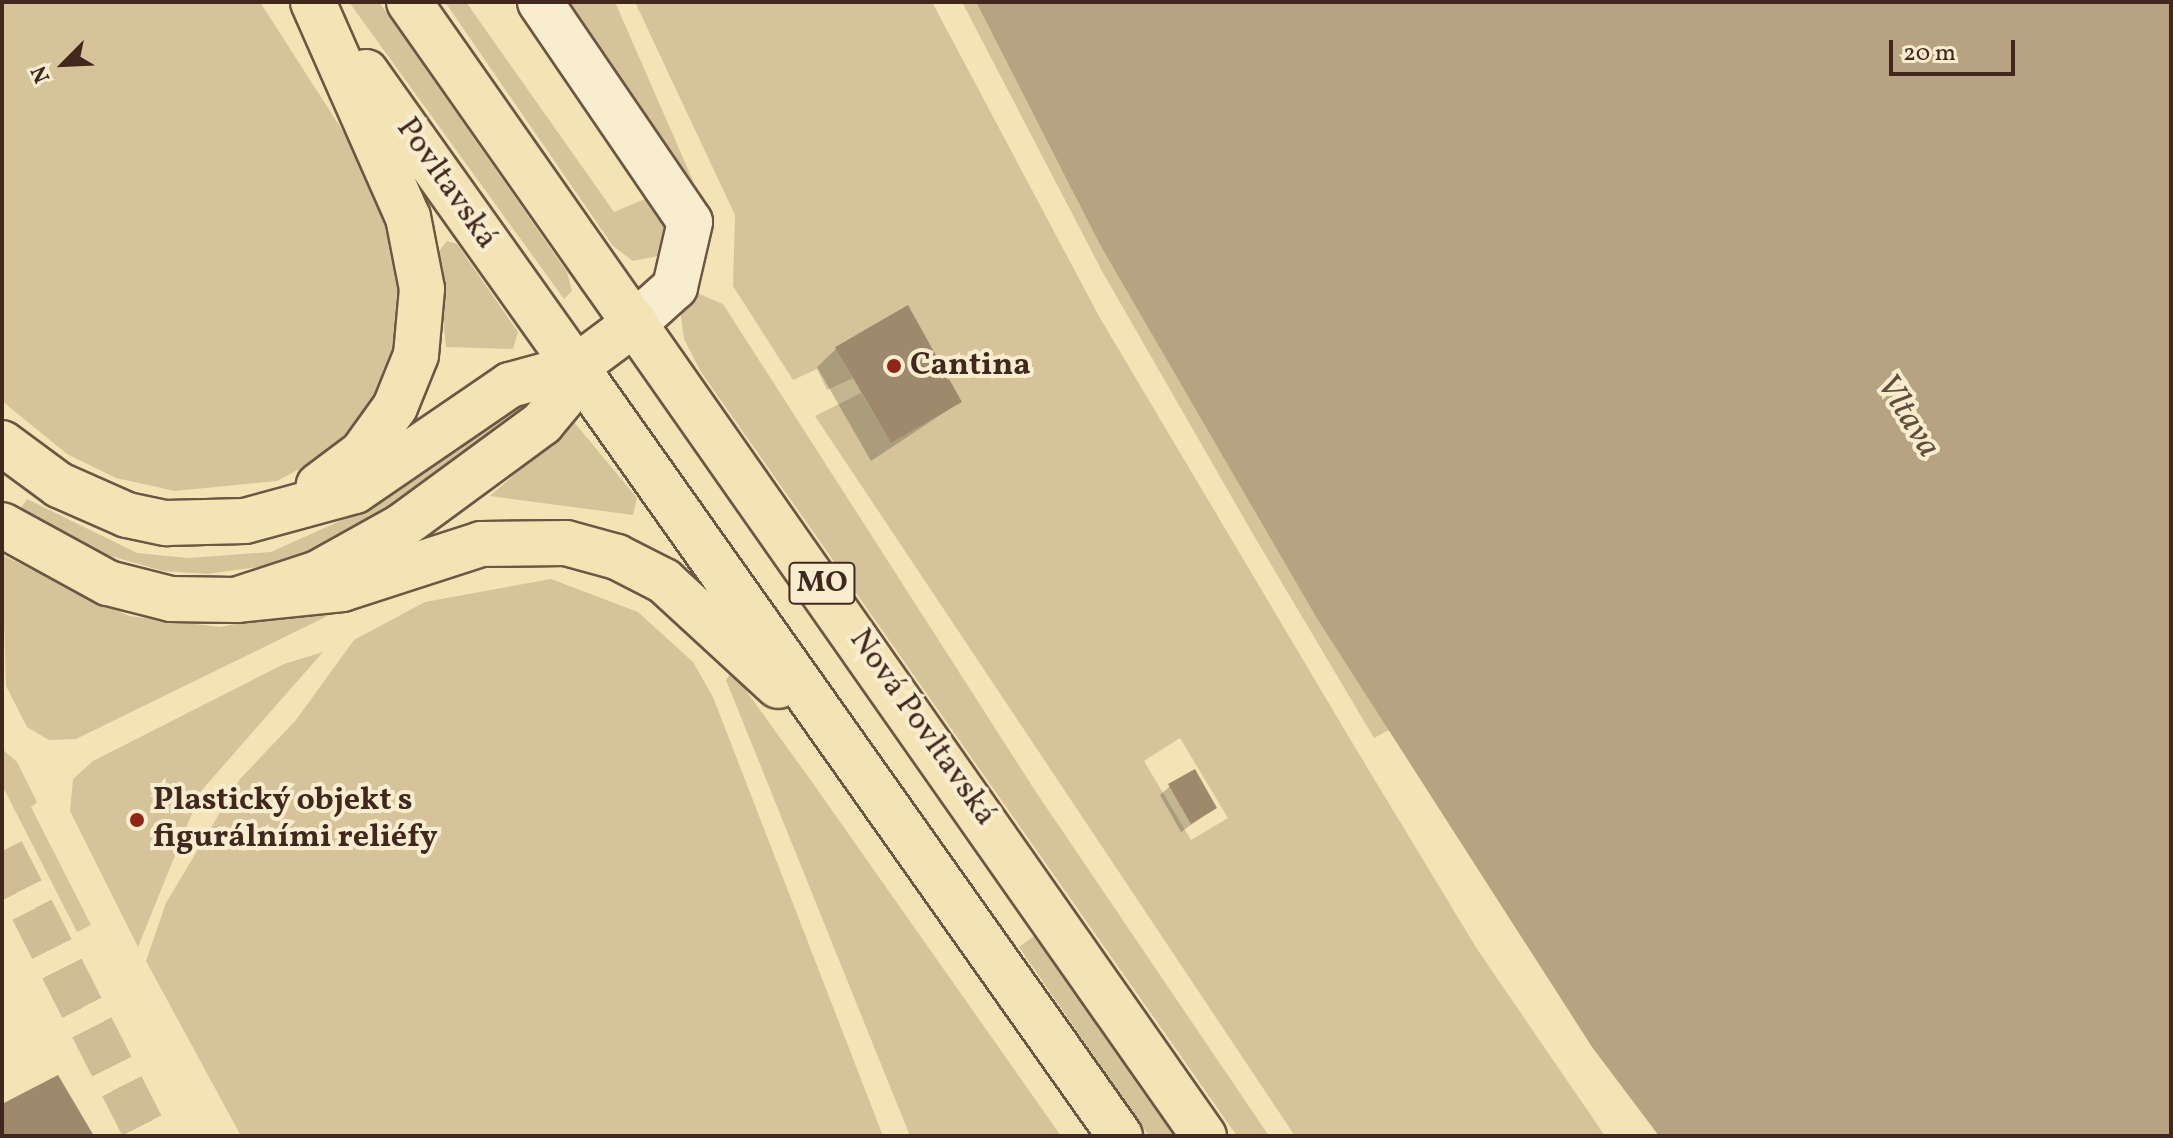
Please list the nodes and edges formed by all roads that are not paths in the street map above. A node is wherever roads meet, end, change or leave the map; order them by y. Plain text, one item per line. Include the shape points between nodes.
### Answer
1 (315, 2) edge
2 (409, 2) edge
3 (540, 2) edge
4 (635, 323) junction
5 (576, 367) junction
6 (2, 443) edge
7 (245, 521) junction
8 (2, 525) edge
9 (236, 600) junction
10 (860, 766) junction
11 (1120, 1136) edge
12 (1204, 1136) edge

1 - 5 main road, Povltavská / MO
1 - 7 main road via 408,217 418,253 422,324 395,407 362,453 306,493
2 - 4 main road, MO
3 - 4 lane via 690,222 675,287
4 - 5 main road
4 - 12 main road, Nová Povltavská / MO
5 - 7 main road via 510,385 355,491
5 - 9 main road via 567,393 542,423 402,526 318,573
5 - 10 main road, MO
6 - 7 main road via 59,485 127,515 166,523
8 - 9 main road via 108,583 171,599
9 - 10 main road via 342,589 481,544 537,541 596,550 643,567 688,599
10 - 11 main road, MO

